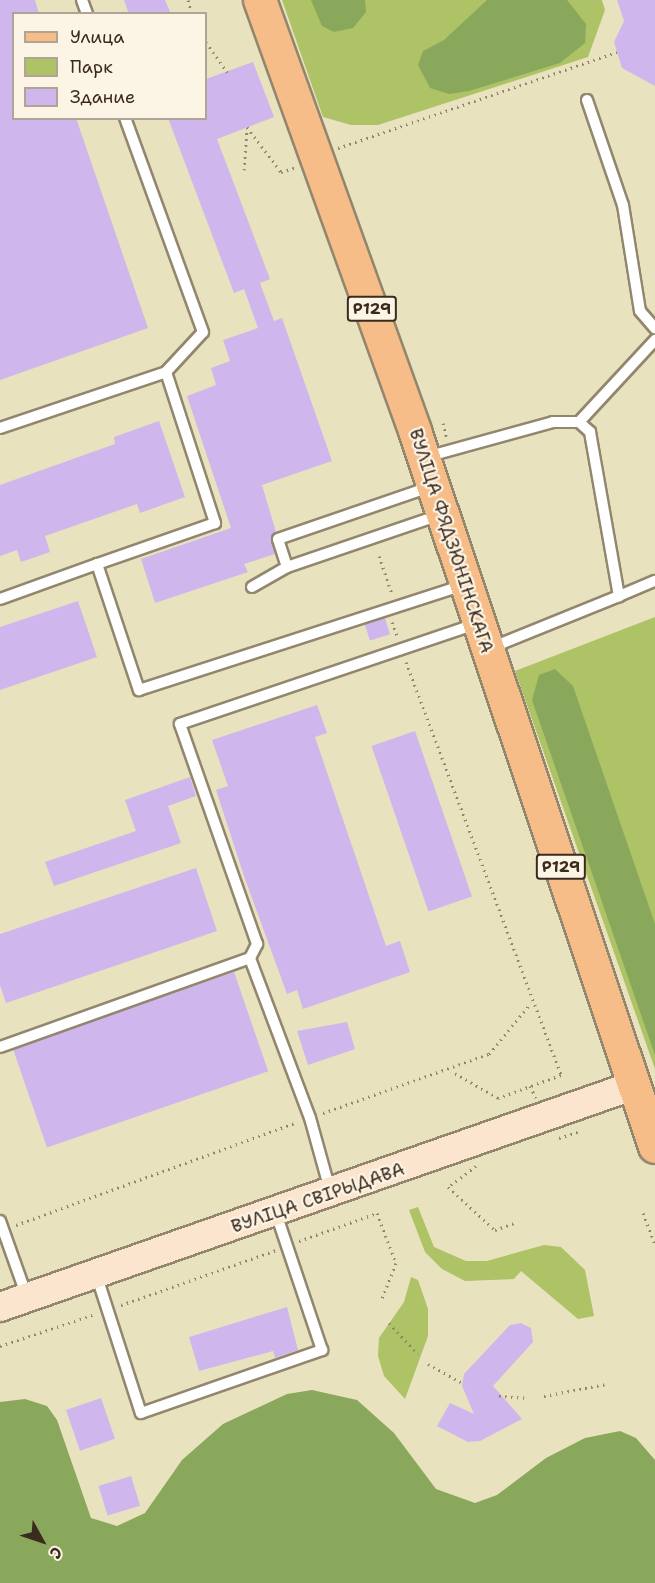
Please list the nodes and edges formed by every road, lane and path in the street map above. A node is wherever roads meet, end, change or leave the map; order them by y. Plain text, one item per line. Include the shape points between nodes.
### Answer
1 (261, 0) edge
2 (207, 44) edge
3 (617, 52) dead end
4 (226, 72) dead end
5 (587, 100) dead end
6 (126, 120) edge
7 (329, 151) dead end
8 (244, 170) dead end
9 (281, 172) dead end
10 (655, 328) edge
11 (655, 340) edge
12 (166, 372) junction
13 (579, 422) junction
14 (0, 428) edge
15 (431, 486) junction
16 (379, 556) dead end
17 (97, 564) junction
18 (287, 567) junction
19 (655, 581) edge
20 (464, 585) junction
21 (252, 587) dead end
22 (619, 596) junction
23 (0, 598) edge
24 (389, 612) junction
25 (483, 636) junction
26 (402, 652) junction
27 (250, 958) junction
28 (532, 1003) junction
29 (0, 1047) edge
30 (451, 1071) junction
31 (635, 1085) junction
32 (310, 1118) junction
33 (580, 1131) dead end
34 (555, 1139) dead end
35 (655, 1147) edge
36 (480, 1164) dead end
37 (331, 1194) junction
38 (276, 1212) junction
39 (643, 1213) dead end
40 (514, 1223) dead end
41 (2, 1226) edge
42 (287, 1245) junction
43 (655, 1245) edge
44 (96, 1274) junction
45 (28, 1297) junction
46 (381, 1301) dead end
47 (0, 1307) edge
48 (107, 1310) junction
49 (389, 1323) dead end
50 (0, 1346) edge
51 (418, 1354) dead end
52 (428, 1364) dead end
53 (462, 1383) dead end
54 (606, 1383) dead end
55 (499, 1396) dead end
56 (544, 1396) dead end
57 (529, 1398) dead end

1 - 15 main road, ВУЛІЦА ФЯДЗЮНІНСКАГА / Р129
2 - 4 path
3 - 7 path
5 - 10 lane via 623,205 640,311
6 - 12 lane via 203,333
8 - 9 path via 247,127
11 - 13 lane
12 - 14 lane
12 - 17 lane via 215,523
13 - 15 lane via 553,422
13 - 22 lane via 590,432
15 - 18 lane
15 - 18 lane via 278,539
15 - 20 main road, ВУЛІЦА ФЯДЗЮНІНСКАГА / Р129
16 - 24 path via 394,599
17 - 23 lane
17 - 24 lane via 139,690
18 - 21 lane
19 - 22 lane
20 - 24 lane
20 - 25 main road, ВУЛІЦА ФЯДЗЮНІНСКАГА / Р129
22 - 25 lane
24 - 26 path
25 - 26 lane
25 - 31 main road, ВУЛІЦА ФЯДЗЮНІНСКАГА / Р129
26 - 27 lane via 180,724 257,944
26 - 28 path
27 - 29 lane
27 - 32 lane
28 - 30 path via 489,1054
28 - 30 path via 561,1075 498,1098
30 - 32 path
31 - 35 main road, Р129
31 - 37 main road, ВУЛІЦА СВІРЫДАВА
32 - 37 lane
32 - 41 path
33 - 34 path
36 - 40 path via 448,1187 495,1230
37 - 38 main road, ВУЛІЦА СВІРЫДАВА
38 - 42 lane
38 - 44 main road, ВУЛІЦА СВІРЫДАВА
39 - 43 path
41 - 45 lane
42 - 46 path via 377,1213 396,1263
42 - 48 path
42 - 48 lane via 322,1350 141,1413
44 - 45 main road, ВУЛІЦА СВІРЫДАВА
44 - 48 lane
45 - 47 main road, ВУЛІЦА СВІРЫДАВА
48 - 50 path
49 - 51 path
52 - 53 path
54 - 56 path
55 - 57 path

